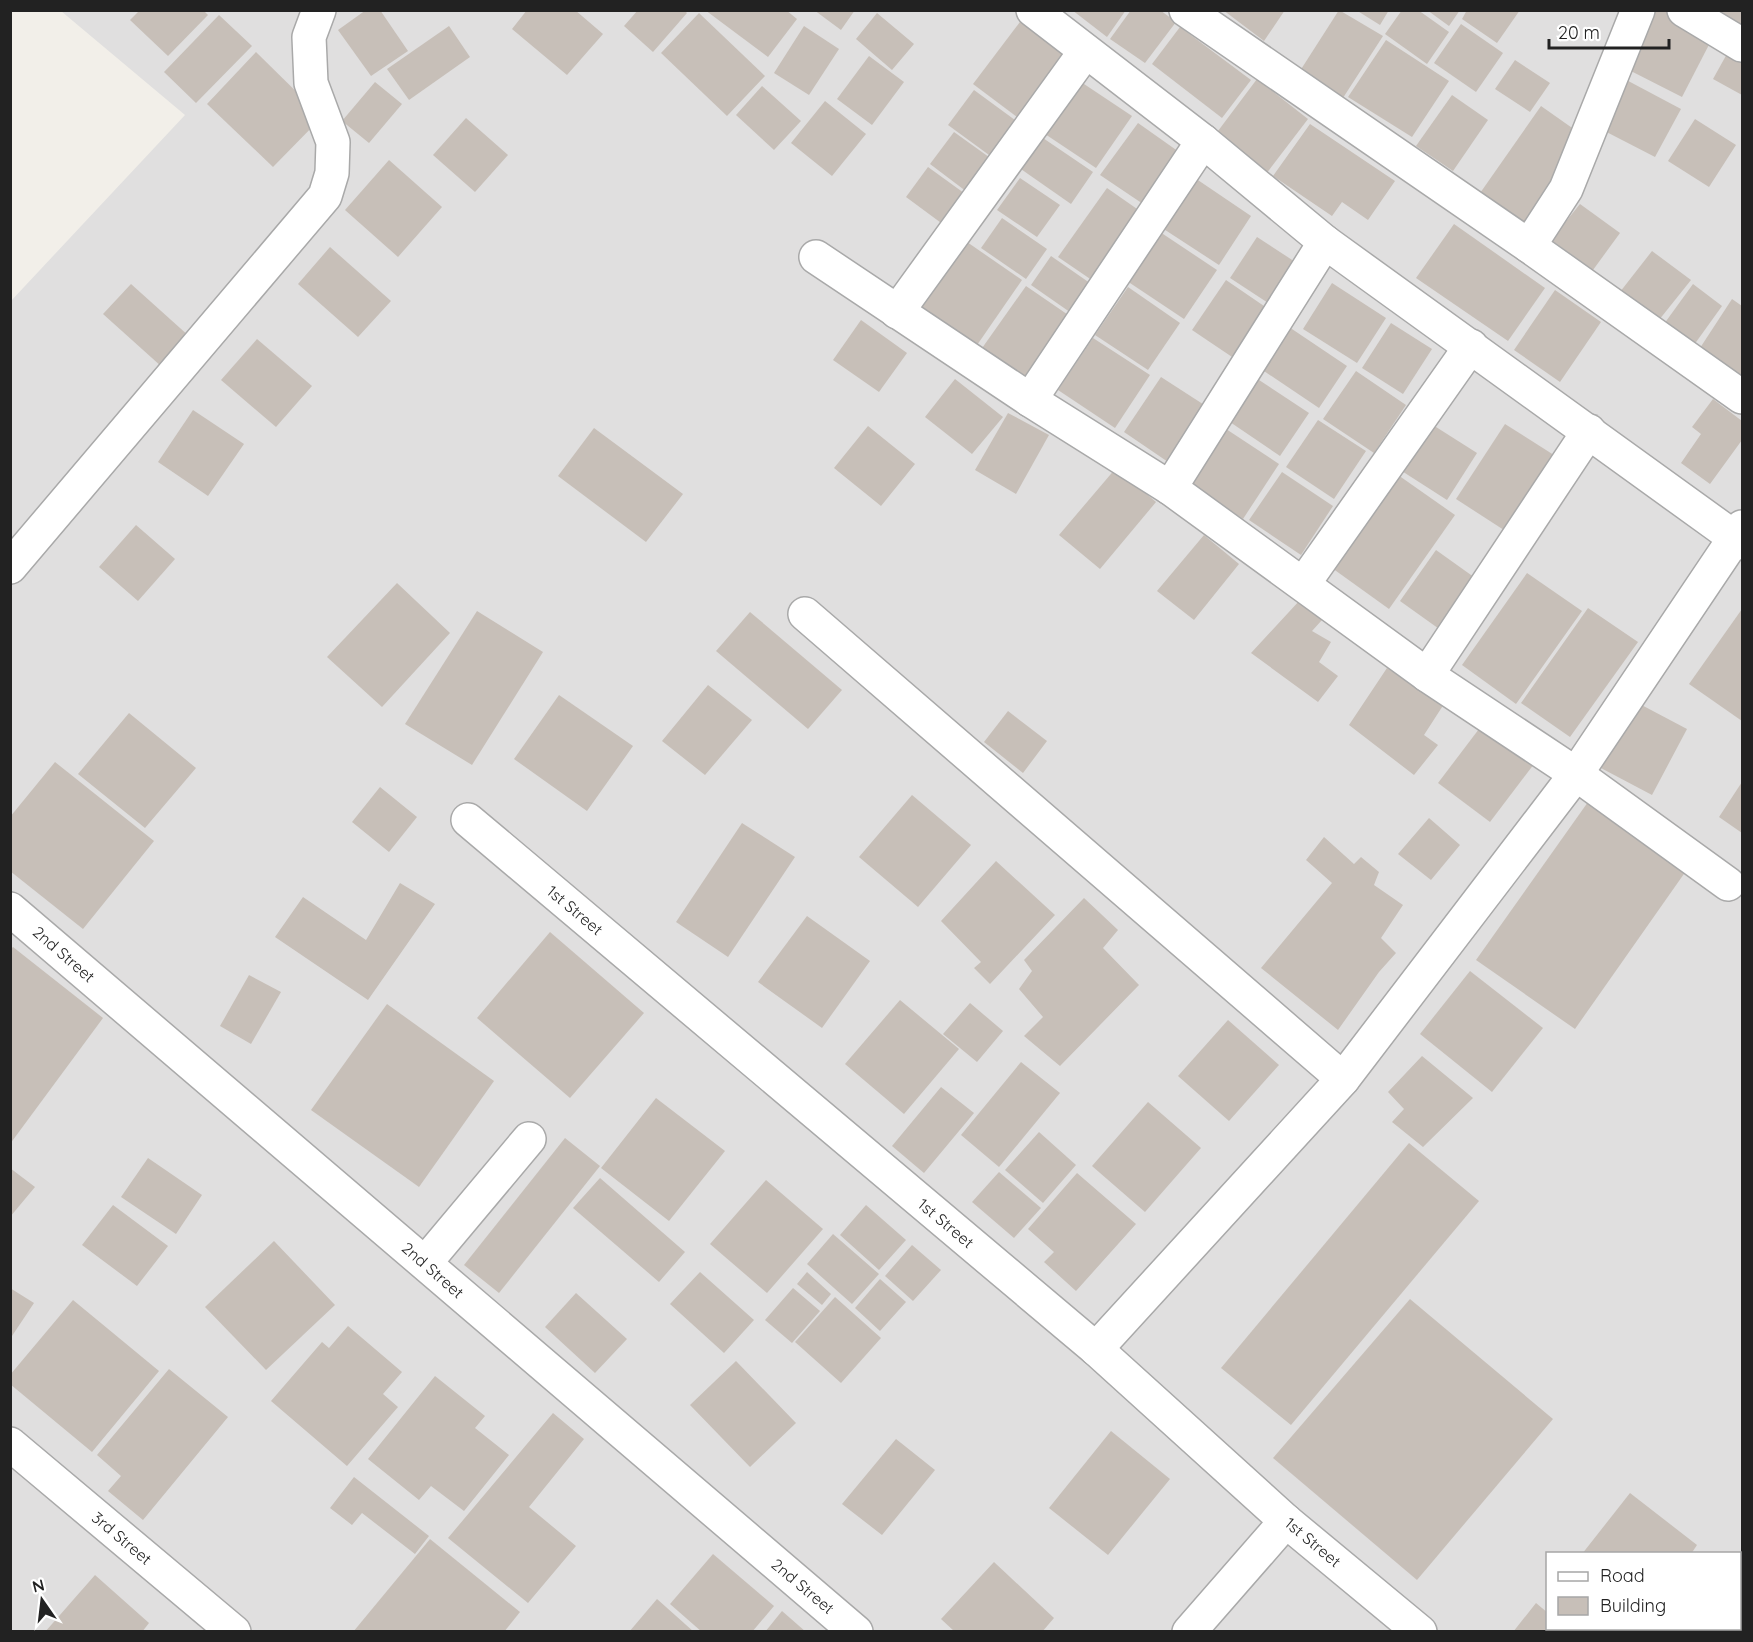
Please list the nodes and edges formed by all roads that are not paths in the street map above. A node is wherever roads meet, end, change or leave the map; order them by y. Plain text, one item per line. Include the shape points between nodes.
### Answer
1 (319, 10) edge
2 (1033, 10) edge
3 (1186, 10) edge
4 (1638, 10) edge
5 (1684, 10) edge
6 (1743, 45) edge
7 (1085, 52) junction
8 (1203, 141) junction
9 (1325, 243) junction
10 (1529, 246) junction
11 (816, 257) dead end
12 (897, 312) junction
13 (1471, 346) junction
14 (1743, 397) edge
15 (1030, 400) junction
16 (1589, 431) junction
17 (1170, 488) junction
18 (1740, 536) edge
19 (10, 567) edge
20 (1304, 583) junction
21 (805, 614) dead end
22 (1428, 675) junction
23 (1576, 774) junction
24 (468, 820) dead end
25 (1728, 884) dead end
26 (10, 909) edge
27 (1343, 1079) junction
28 (528, 1139) dead end
29 (425, 1263) junction
30 (1096, 1350) junction
31 (10, 1444) edge
32 (1286, 1521) junction
33 (234, 1632) edge
34 (856, 1632) edge
35 (1189, 1632) edge
36 (1420, 1632) edge

1 - 19 street via 309,37 311,83 333,142 332,173 325,196
2 - 7 street
3 - 10 street
4 - 10 street via 1566,189
5 - 6 street
7 - 8 street
7 - 12 street
8 - 9 street
8 - 15 street
9 - 13 street
9 - 17 street
10 - 14 street
11 - 12 street
12 - 15 street
13 - 16 street
13 - 20 street
15 - 17 street
16 - 18 street
16 - 22 street
17 - 20 street
18 - 23 street
20 - 22 street
21 - 27 street
22 - 23 street
23 - 25 street
23 - 27 street
24 - 30 street, 1st Street
26 - 29 street, 2nd Street
27 - 30 street
28 - 29 street
29 - 34 street, 2nd Street
30 - 32 street, 1st Street
31 - 33 street, 3rd Street
32 - 35 street
32 - 36 street, 1st Street

